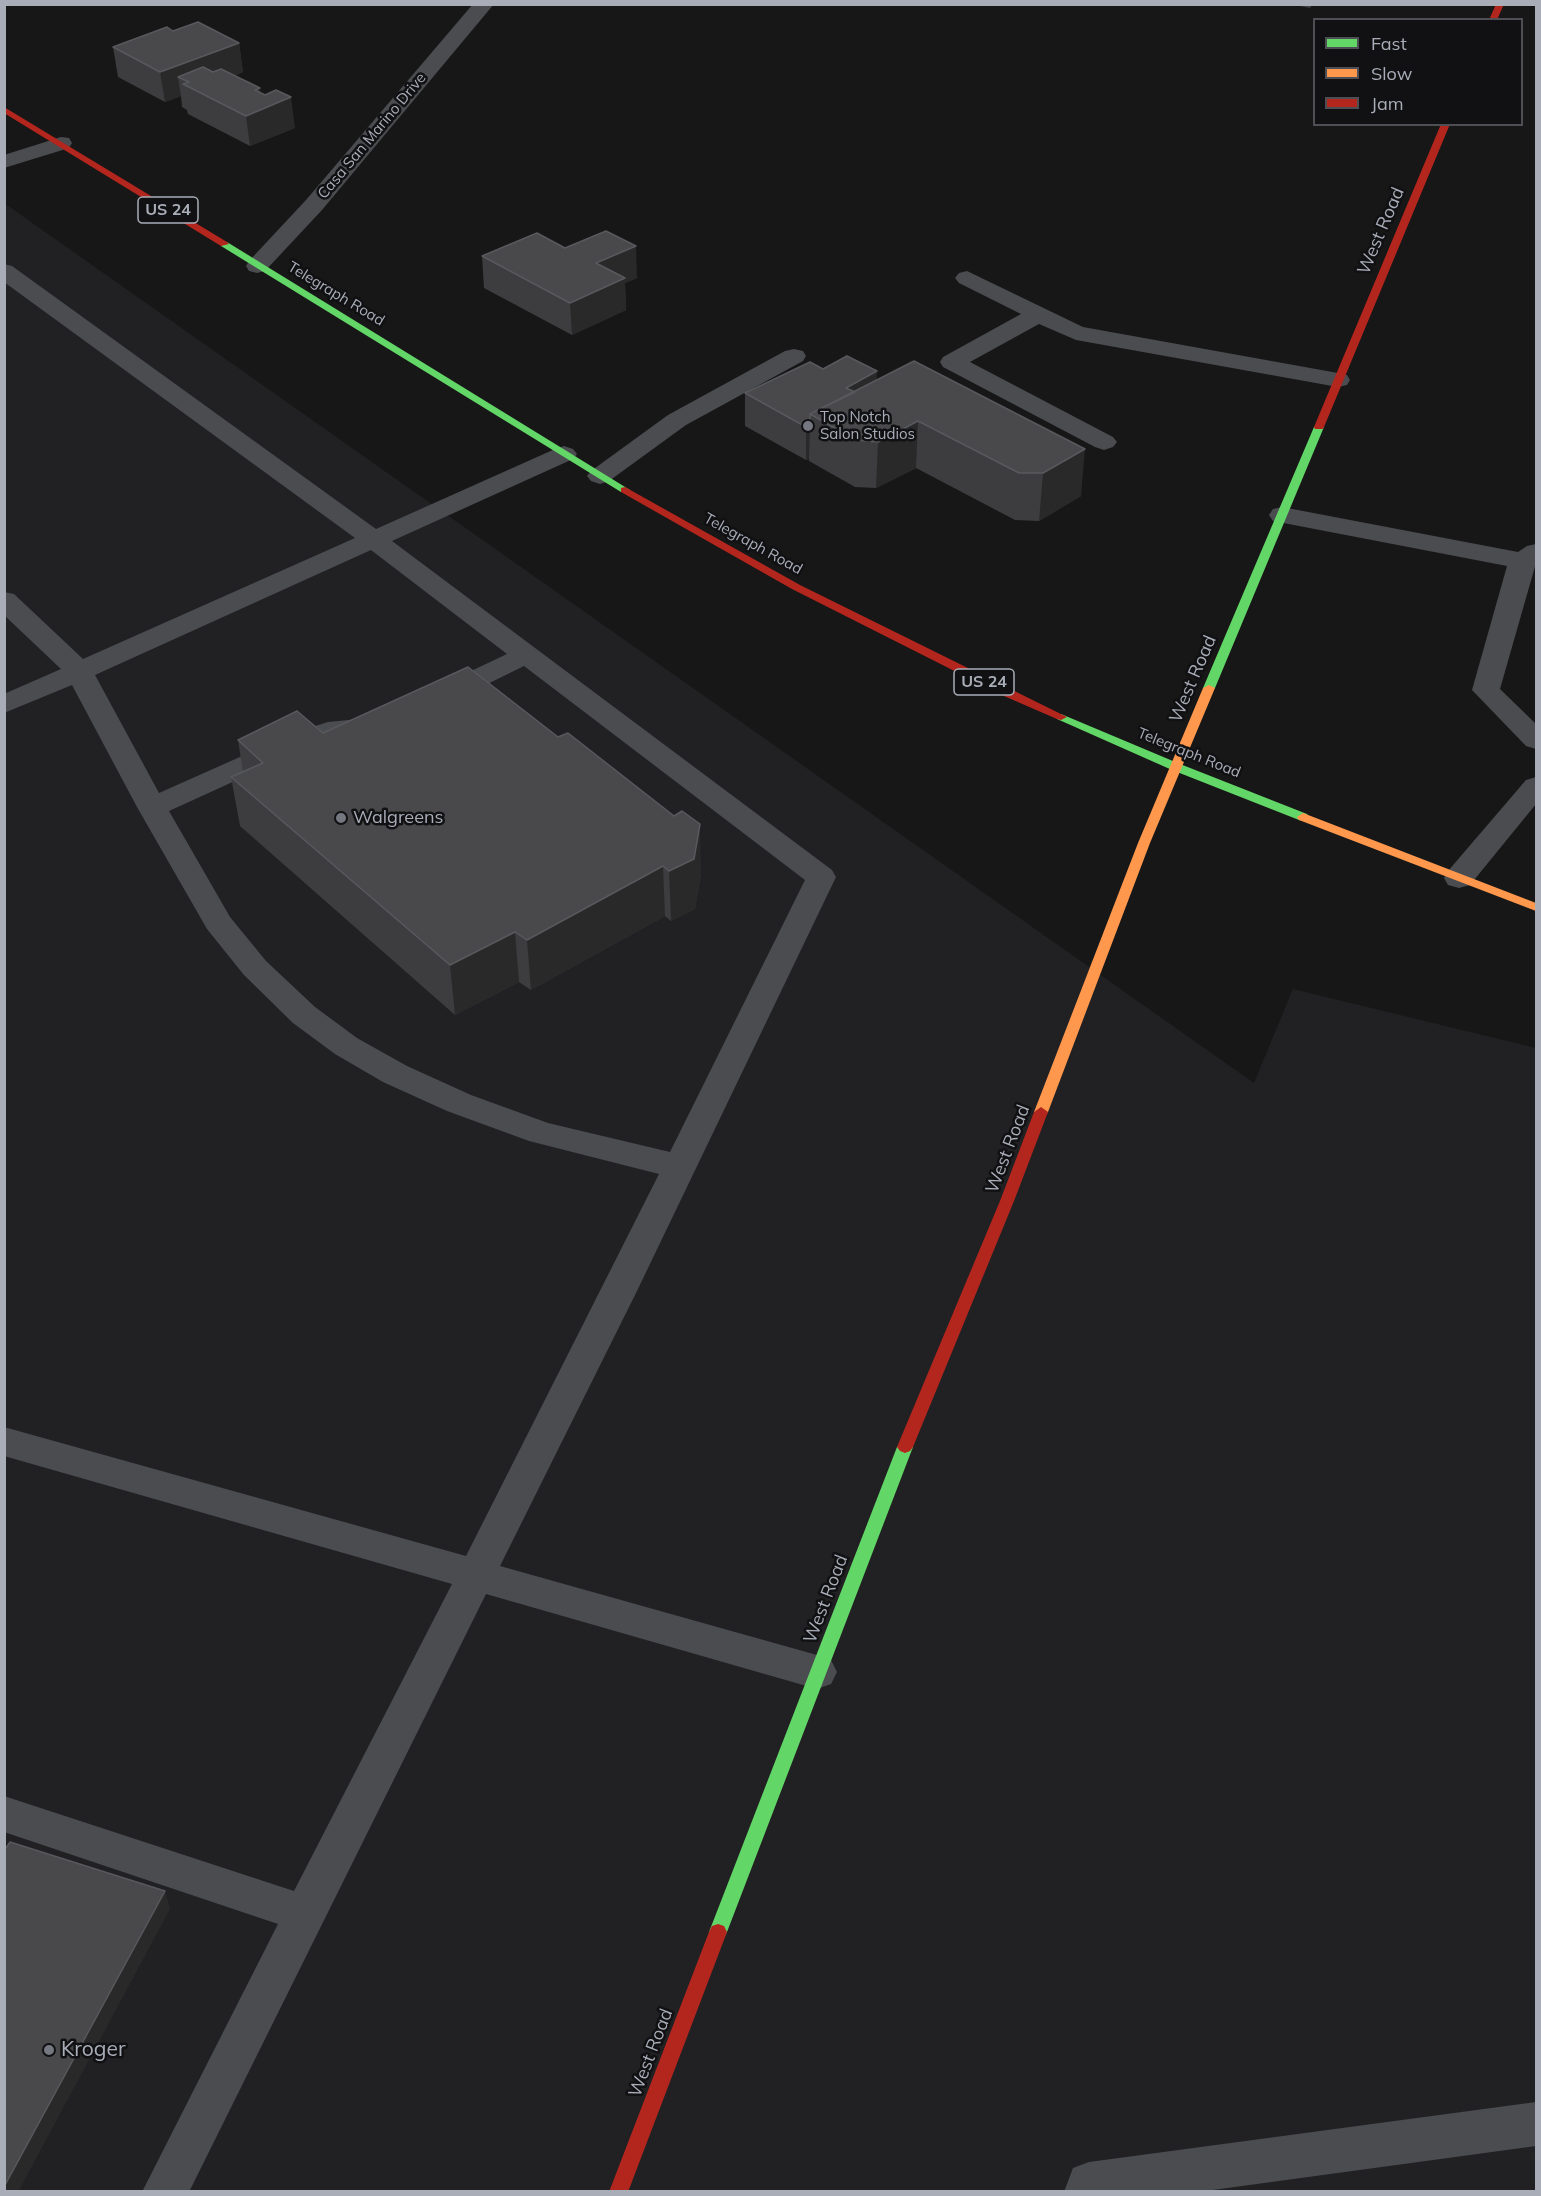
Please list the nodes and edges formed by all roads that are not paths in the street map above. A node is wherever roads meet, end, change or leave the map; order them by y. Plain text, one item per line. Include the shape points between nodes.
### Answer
1 (484, 4) edge
2 (1500, 4) edge
3 (1494, 18) edge
4 (9, 116) edge
5 (1445, 126) edge
6 (61, 143) junction
7 (4, 162) edge
8 (257, 266) junction
9 (4, 271) edge
10 (967, 278) dead end
11 (1039, 314) junction
12 (794, 356) dead end
13 (1338, 380) junction
14 (1104, 442) dead end
15 (564, 454) junction
16 (600, 476) junction
17 (1282, 515) junction
18 (373, 539) junction
19 (1529, 557) edge
20 (4, 600) edge
21 (526, 655) junction
22 (79, 671) junction
23 (4, 705) edge
24 (1536, 740) edge
25 (1176, 767) junction
26 (1536, 786) edge
27 (152, 807) junction
28 (1459, 878) junction
29 (1536, 907) edge
30 (680, 1167) junction
31 (4, 1441) edge
32 (475, 1575) junction
33 (817, 1672) junction
34 (4, 1814) edge
35 (305, 1914) junction
36 (1536, 2124) edge
37 (165, 2192) edge
38 (618, 2192) edge
39 (1087, 2192) edge

1 - 8 street, Casa San Marino Drive via 314,205
2 - 3 main road
4 - 6 main road, Telegraph Road / US 24
5 - 13 main road, West Road
6 - 7 street
6 - 8 main road, Telegraph Road / US 24
8 - 15 main road, Telegraph Road / US 24
9 - 18 street
10 - 11 street
11 - 13 street via 1076,333
11 - 14 street via 952,362
12 - 16 street via 677,420
13 - 17 main road, West Road
15 - 16 main road, Telegraph Road / US 24
15 - 18 street
16 - 25 main road, Telegraph Road / US 24 via 895,638 1008,694
17 - 19 street
17 - 25 main road, West Road
18 - 21 street
18 - 22 street
19 - 24 street via 1486,690
20 - 22 street
21 - 27 street via 403,715 374,726 328,731 306,738
21 - 30 street via 821,877
22 - 23 street
22 - 27 street
25 - 28 main road, Telegraph Road / US 24
25 - 33 main road, West Road
26 - 28 street
27 - 30 street via 218,922 255,968 304,1015 346,1046 459,1103 541,1133
28 - 29 main road, Telegraph Road / US 24
30 - 32 street
31 - 32 street
32 - 33 street
32 - 35 street
33 - 38 main road, West Road
34 - 35 street
35 - 37 street
36 - 39 street via 1089,2184

